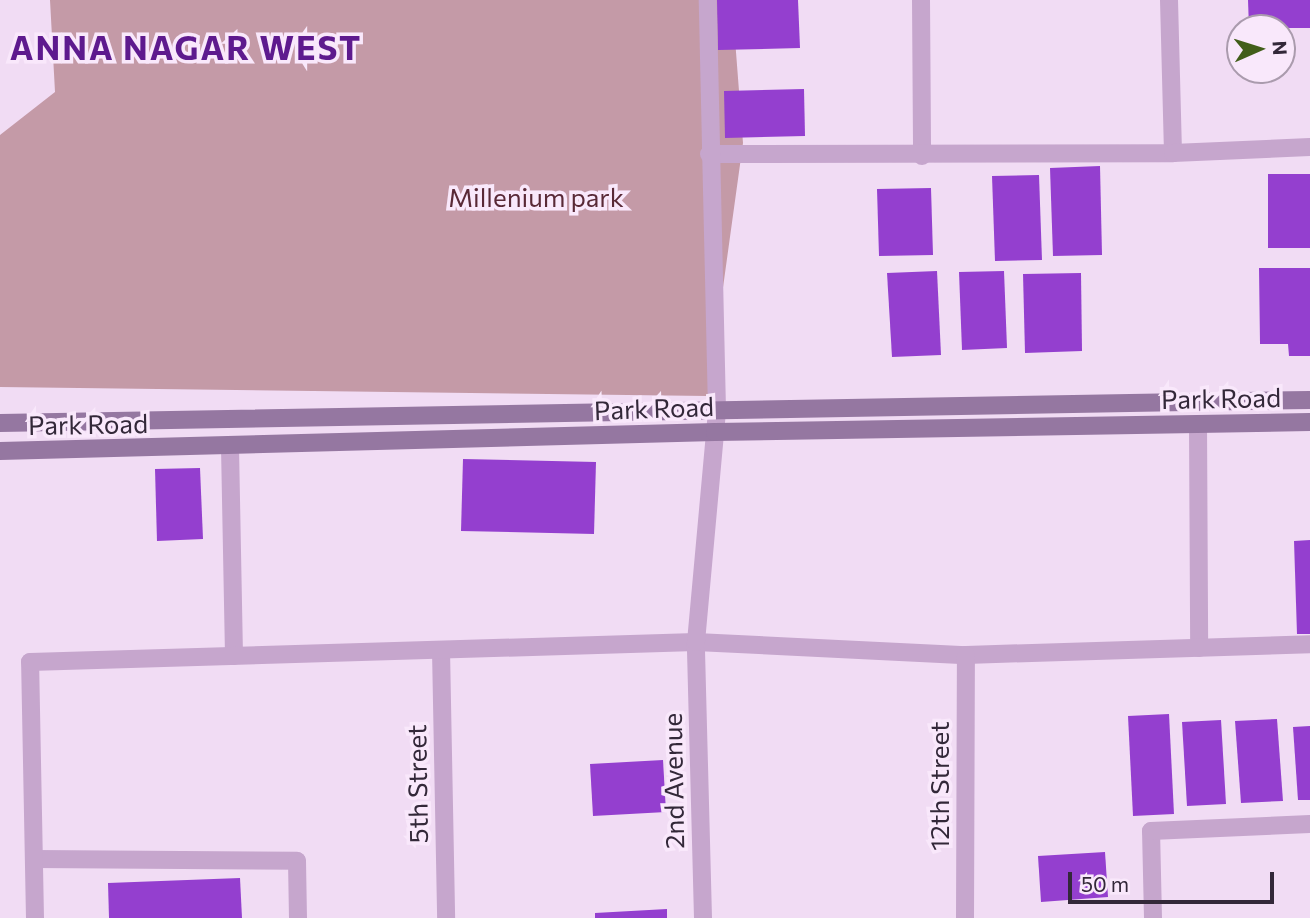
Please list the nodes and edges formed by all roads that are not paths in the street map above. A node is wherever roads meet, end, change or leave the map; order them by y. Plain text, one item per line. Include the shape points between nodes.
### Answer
1 (708, 0) edge
2 (921, 0) edge
3 (1169, 0) edge
4 (1310, 147) edge
5 (1173, 153) junction
6 (709, 154) junction
7 (922, 156) junction
8 (1310, 400) edge
9 (717, 410) junction
10 (1310, 422) edge
11 (0, 423) edge
12 (1198, 424) junction
13 (715, 432) junction
14 (230, 447) junction
15 (0, 452) edge
16 (696, 642) junction
17 (1310, 643) edge
18 (1199, 648) junction
19 (441, 650) junction
20 (966, 655) junction
21 (234, 656) junction
22 (1310, 824) edge
23 (34, 859) junction
24 (35, 918) edge
25 (298, 918) edge
26 (446, 918) edge
27 (703, 918) edge
28 (965, 918) edge
29 (1153, 918) edge

1 - 6 street, 2nd Avenue
2 - 7 street
3 - 5 street
4 - 5 street
5 - 7 street
6 - 7 street
6 - 9 street, 2nd Avenue
8 - 9 street, Park Road
9 - 11 street, Park Road
9 - 13 street, 2nd Avenue
10 - 12 street, Park Road
12 - 13 street, Park Road
12 - 18 street
13 - 14 street, Park Road
13 - 16 street, 2nd Avenue
14 - 15 street, Park Road
14 - 21 street
16 - 19 street
16 - 20 street
16 - 27 street, 2nd Avenue
17 - 18 street
18 - 20 street
19 - 21 street
19 - 26 street, 5th Street
20 - 28 street, 12th Street
21 - 23 street via 30,662
22 - 29 street via 1151,831
23 - 24 street
23 - 25 street via 297,861

